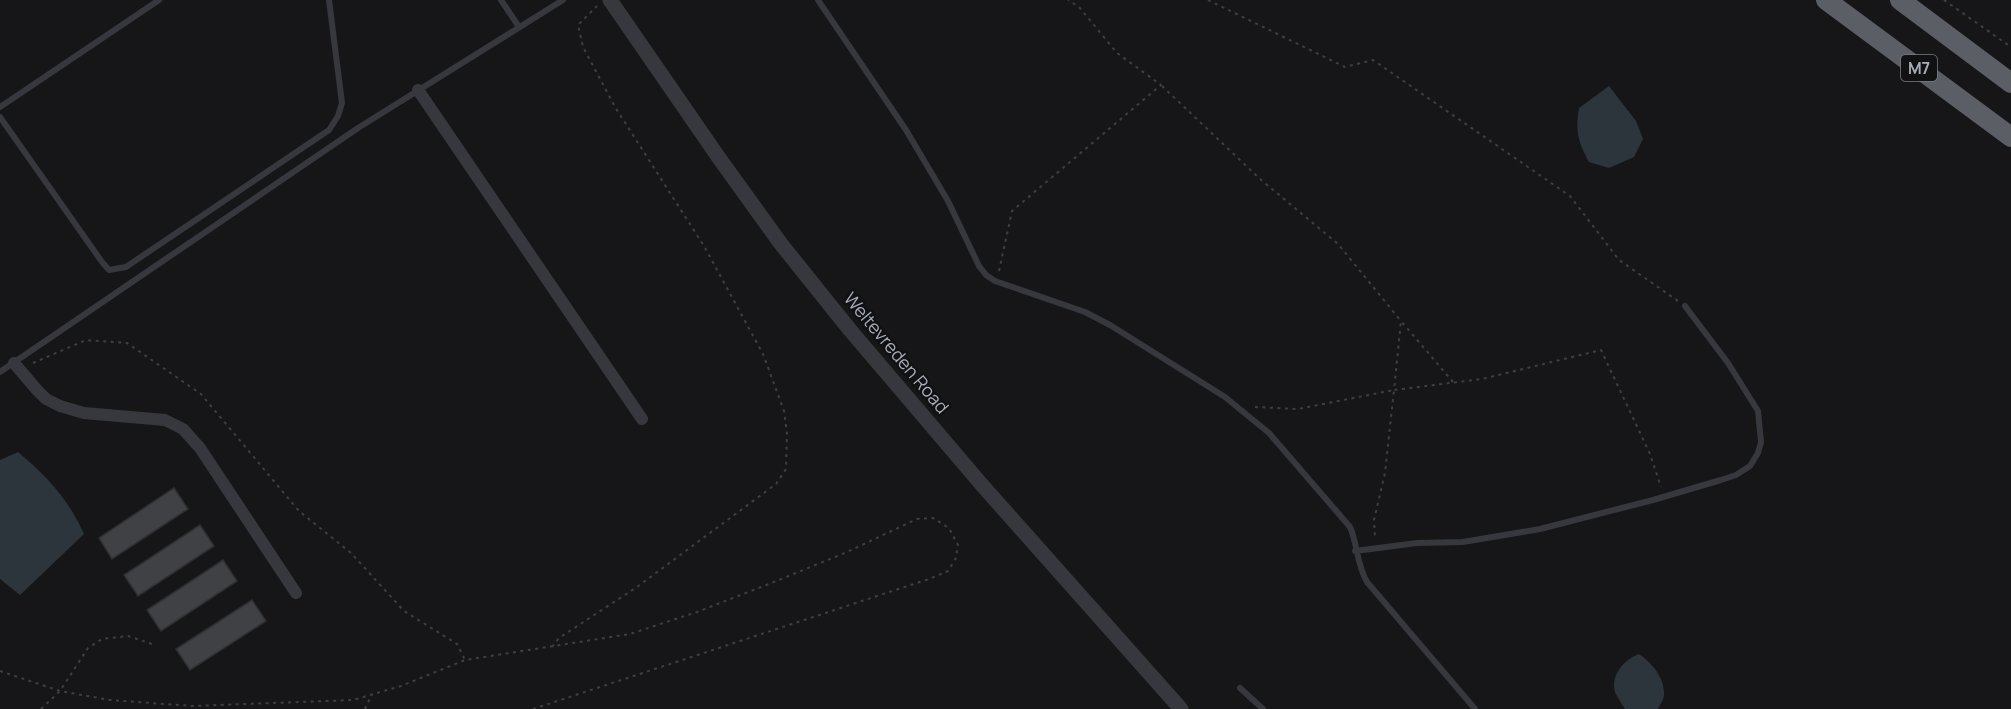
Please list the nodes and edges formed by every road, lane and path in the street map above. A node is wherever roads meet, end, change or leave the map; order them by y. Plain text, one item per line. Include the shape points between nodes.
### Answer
1 (159, 0) edge
2 (329, 0) edge
3 (501, 0) edge
4 (563, 0) edge
5 (603, 0) edge
6 (610, 0) edge
7 (819, 0) edge
8 (1068, 0) edge
9 (1208, 0) edge
10 (1826, 0) edge
11 (1900, 0) edge
12 (1944, 0) edge
13 (519, 27) junction
14 (2011, 47) edge
15 (2011, 83) edge
16 (1161, 85) junction
17 (418, 90) junction
18 (0, 106) edge
19 (0, 117) edge
20 (2011, 137) edge
21 (995, 280) junction
22 (1685, 306) joint
23 (1401, 321) junction
24 (25, 355) junction
25 (14, 363) junction
26 (0, 372) edge
27 (1453, 382) junction
28 (1394, 390) junction
29 (1238, 406) junction
30 (642, 419) dead end
31 (1664, 497) junction
32 (1375, 547) junction
33 (1355, 551) junction
34 (296, 593) dead end
35 (155, 645) dead end
36 (552, 647) junction
37 (465, 660) junction
38 (0, 671) edge
39 (1240, 688) dead end
40 (60, 691) junction
41 (372, 694) junction
42 (41, 709) edge
43 (365, 709) edge
44 (533, 709) edge
45 (1181, 709) edge
46 (1263, 709) edge
47 (1475, 709) edge

1 - 18 lane
2 - 19 lane via 342,103 330,130 126,267 109,270 102,262
3 - 13 lane
4 - 13 lane
5 - 36 path via 578,25 584,47 615,107 704,246 763,354 784,411 787,459 786,469 776,484 637,587 559,638
6 - 45 street, Weltevreden Road via 781,244 850,330 981,485
7 - 21 lane via 906,130 948,201 979,266
8 - 16 path via 1079,7 1117,53
9 - 22 path via 1345,67 1373,60 1570,196 1619,260
10 - 20 highway, M7
11 - 15 highway, M7
12 - 14 path
13 - 17 lane
16 - 21 path via 1012,211
16 - 23 path via 1260,179 1338,244
17 - 24 lane
17 - 30 street
21 - 29 lane via 1085,312
22 - 31 lane via 1758,411 1761,442 1750,466 1736,475
23 - 27 path
23 - 28 path
24 - 25 lane
24 - 37 path via 32,364 86,340 127,343 201,394 299,511 351,554 404,611 457,644
25 - 26 lane
25 - 34 street via 46,399 60,406 84,413 165,420 183,429 200,448
27 - 28 path
27 - 31 path via 1482,379 1601,350 1650,454
28 - 29 path via 1298,409
28 - 32 path via 1385,473 1374,520
29 - 33 lane via 1269,433 1350,527
31 - 32 lane via 1506,536
32 - 33 lane
33 - 47 lane via 1367,582
35 - 40 path via 128,636 102,639 88,648
36 - 37 path
36 - 44 path via 630,634 697,612 847,552 917,519 933,518 949,528 958,546 948,571 929,579
37 - 41 path
38 - 40 path
39 - 46 lane
40 - 41 path via 110,700 192,706 353,700
40 - 42 path
41 - 43 path

